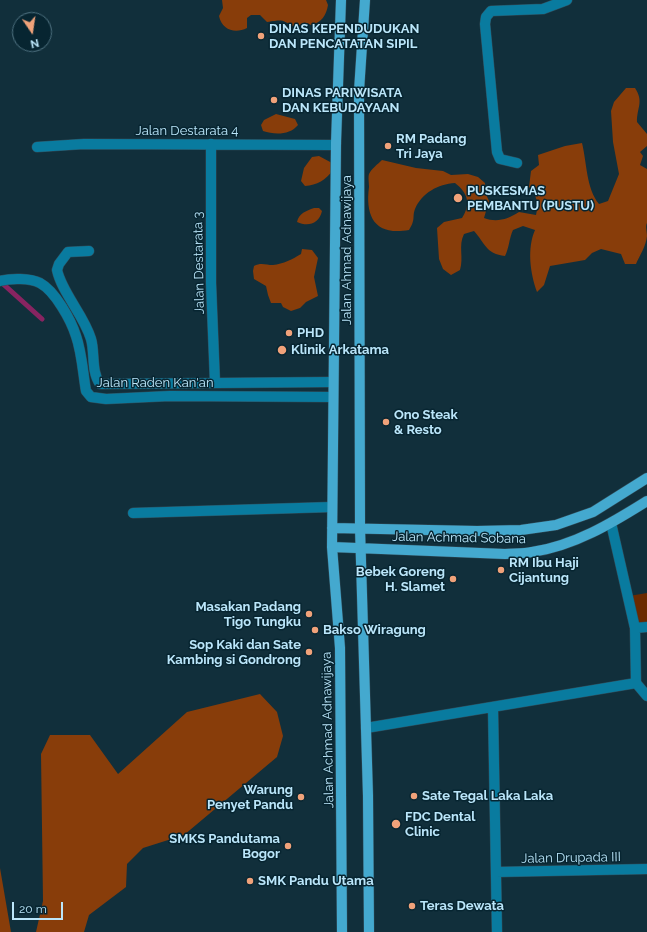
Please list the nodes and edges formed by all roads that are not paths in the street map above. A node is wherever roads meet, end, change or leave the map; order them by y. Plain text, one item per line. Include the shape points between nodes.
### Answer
1 (341, 0) edge
2 (365, 0) edge
3 (567, 0) edge
4 (336, 143) junction
5 (211, 144) junction
6 (37, 147) dead end
7 (517, 163) dead end
8 (89, 251) dead end
9 (3, 280) edge
10 (333, 382) junction
11 (215, 383) junction
12 (333, 397) junction
13 (647, 478) edge
14 (647, 501) edge
15 (332, 507) junction
16 (133, 513) dead end
17 (611, 523) junction
18 (332, 528) junction
19 (360, 528) junction
20 (332, 547) junction
21 (360, 548) junction
22 (647, 627) edge
23 (635, 628) junction
24 (636, 683) junction
25 (647, 696) edge
26 (493, 708) junction
27 (366, 728) junction
28 (647, 870) edge
29 (496, 872) junction
30 (342, 932) edge
31 (370, 932) edge
32 (496, 932) edge

1 - 4 main road, Jalan Ahmad Adnawijaya
2 - 19 main road, Jalan Ahmad Adnawijaya via 359,91
3 - 7 street via 543,9 491,11 486,17 497,152 500,159
4 - 5 street, Jalan Destarata 4
4 - 10 main road, Jalan Ahmad Adnawijaya
5 - 6 street, Jalan Destarata 4 via 84,144
5 - 11 street, Jalan Destarata 3 via 211,283
8 - 11 street via 68,252 57,270 91,338 95,375 100,384
9 - 12 street, Jalan Raden Kan'an via 39,283 49,290 64,310 76,336 86,391 91,397
10 - 11 street
10 - 12 main road, Jalan Ahmad Adnawijaya
12 - 15 main road, Jalan Ahmad Adnawijaya
13 - 19 main road, Jalan Achmad Sobana via 593,512 556,525 521,530 429,531
14 - 17 main road, Jalan Achmad Sobana
15 - 16 street
15 - 18 main road, Jalan Ahmad Adnawijaya
17 - 21 main road, Jalan Achmad Sobana via 563,544 532,552 504,554
17 - 23 street
18 - 19 main road, Jalan Achmad Sobana
18 - 20 main road, Jalan Achmad Adnawijaya
19 - 21 main road, Jalan Ahmad Adnawijaya
20 - 21 main road, Jalan Achmad Sobana
20 - 30 main road, Jalan Achmad Adnawijaya via 340,648
21 - 27 main road
22 - 23 street
23 - 24 street
24 - 25 street
24 - 26 street
26 - 27 street
26 - 29 street
27 - 31 main road
28 - 29 street, Jalan Drupada III
29 - 32 street

